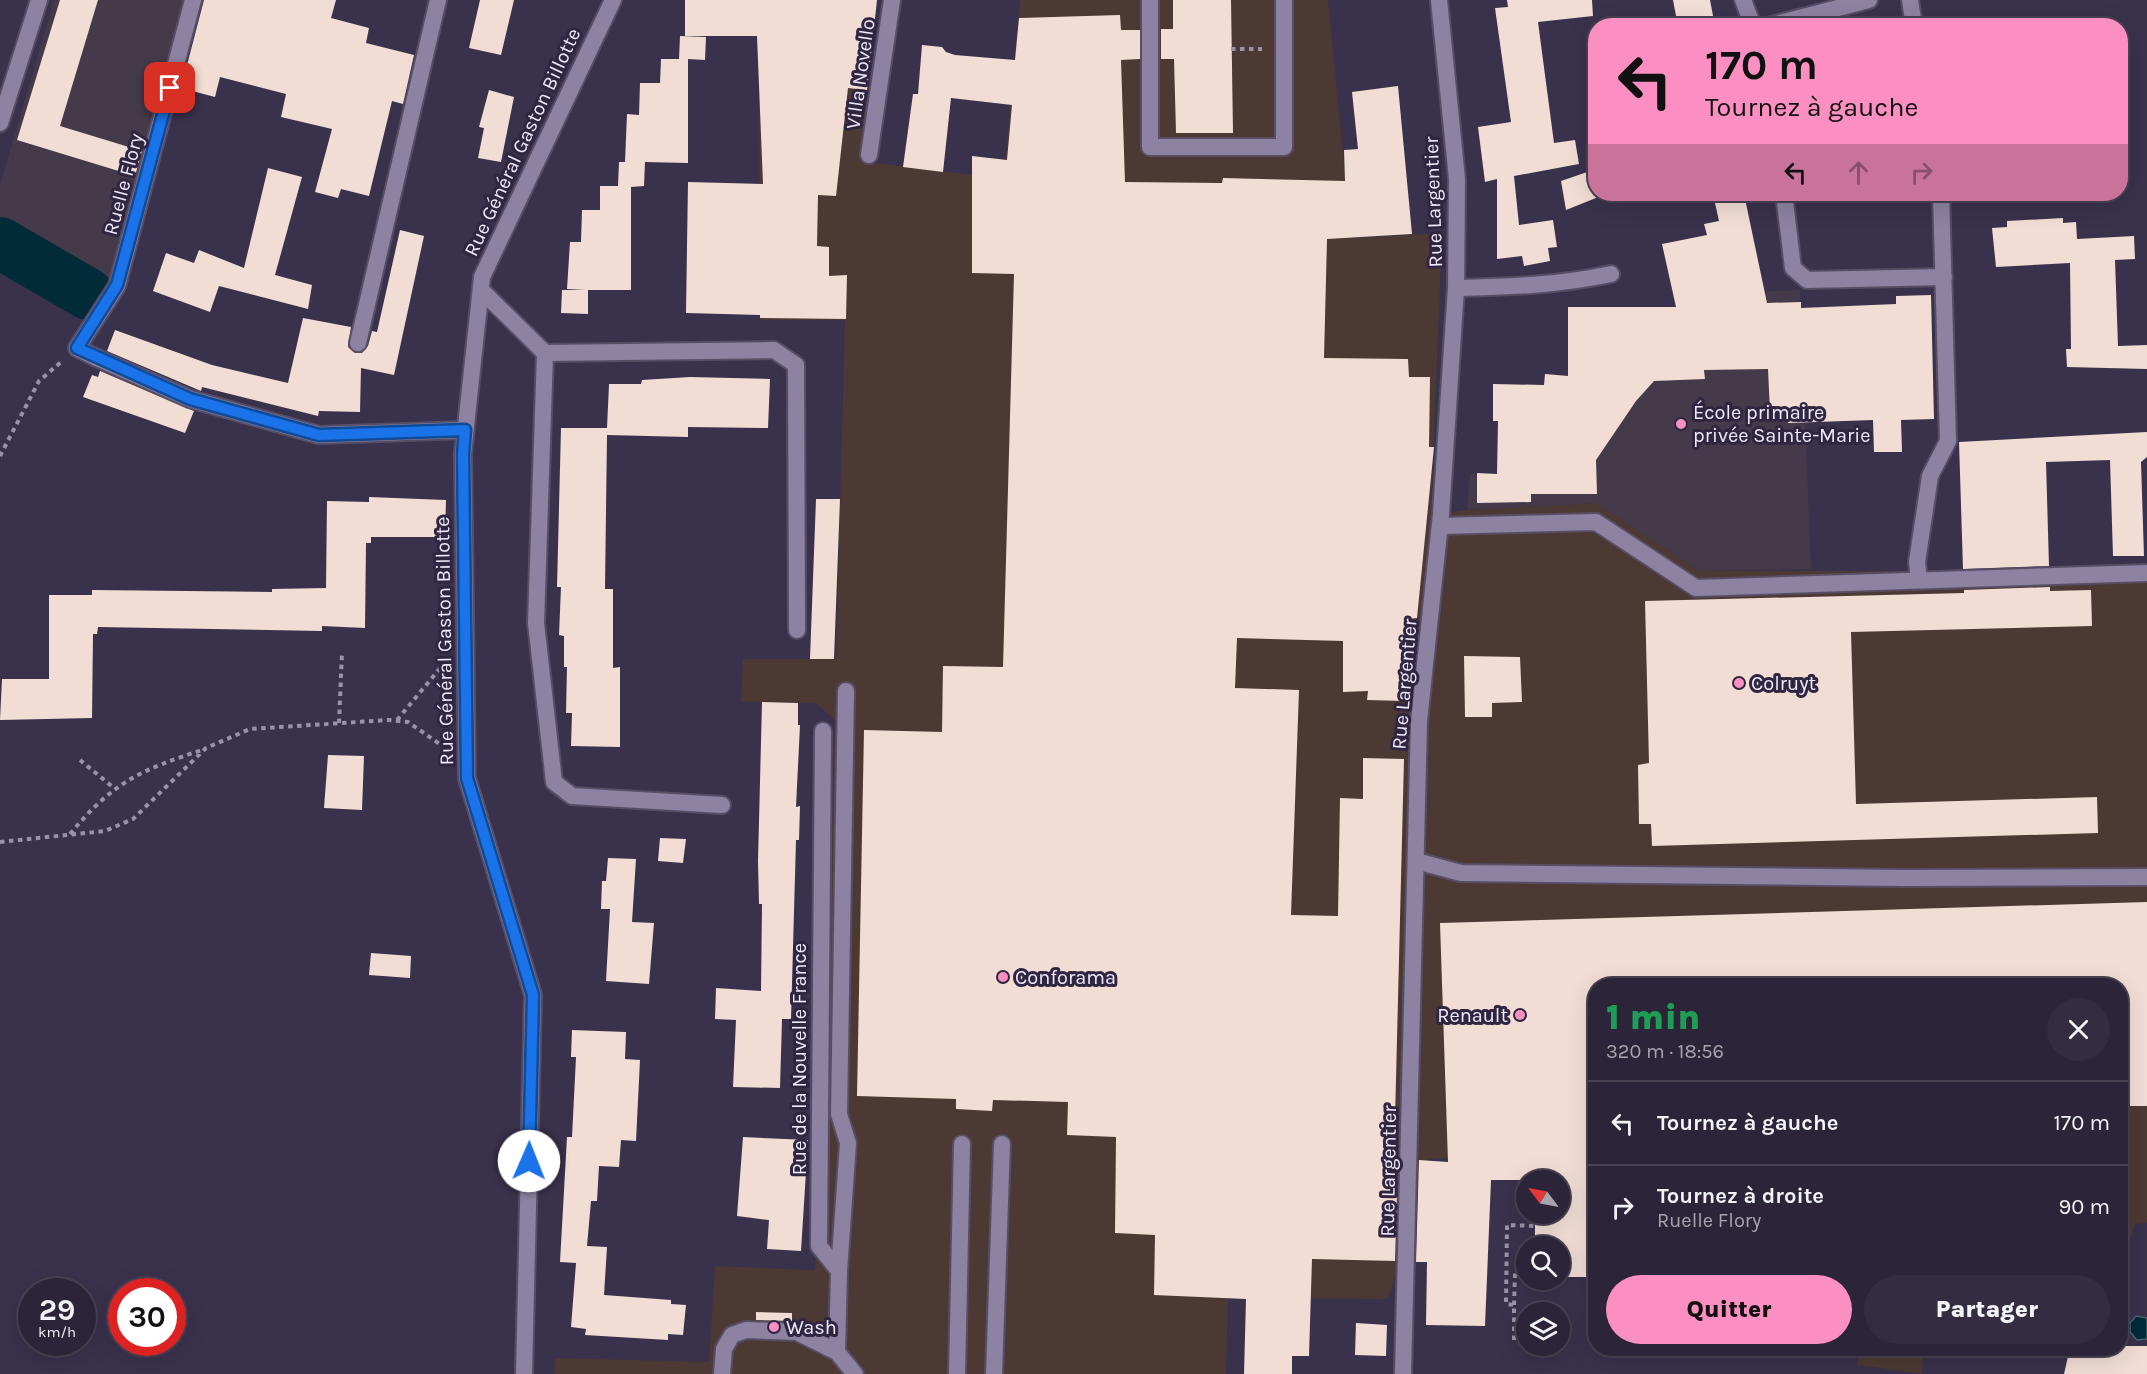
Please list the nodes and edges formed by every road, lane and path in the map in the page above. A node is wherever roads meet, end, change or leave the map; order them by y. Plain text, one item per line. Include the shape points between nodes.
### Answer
1 (39, 0) edge
2 (193, 0) edge
3 (438, 0) edge
4 (612, 0) edge
5 (892, 0) edge
6 (1150, 0) edge
7 (1284, 0) edge
8 (1438, 0) edge
9 (1743, 0) edge
10 (1869, 0) edge
11 (1910, 0) edge
12 (1750, 18) edge
13 (1799, 18) edge
14 (1913, 18) edge
15 (1232, 49) dead end
16 (1284, 49) junction
17 (0, 123) edge
18 (869, 155) dead end
19 (1785, 201) edge
20 (1941, 201) edge
21 (1611, 274) dead end
22 (1944, 277) junction
23 (1456, 288) junction
24 (481, 290) junction
25 (358, 343) dead end
26 (77, 348) junction
27 (545, 353) junction
28 (465, 430) junction
29 (0, 456) edge
30 (1440, 526) junction
31 (2147, 573) edge
32 (1919, 580) junction
33 (797, 630) dead end
34 (465, 635) junction
35 (342, 652) dead end
36 (846, 691) dead end
37 (396, 721) junction
38 (339, 723) junction
39 (823, 730) dead end
40 (206, 748) junction
41 (80, 760) dead end
42 (467, 765) junction
43 (114, 789) junction
44 (722, 805) dead end
45 (70, 835) junction
46 (0, 842) edge
47 (1416, 861) junction
48 (2147, 877) edge
49 (962, 1144) dead end
50 (1002, 1144) dead end
51 (1535, 1226) dead end
52 (839, 1271) junction
53 (1515, 1273) dead end
54 (1514, 1305) junction
55 (1514, 1340) dead end
56 (837, 1352) junction
57 (524, 1374) edge
58 (722, 1374) edge
59 (855, 1374) edge
60 (957, 1374) edge
61 (994, 1374) edge
62 (1403, 1374) edge

1 - 17 street
2 - 26 street, Ruelle Flory via 117,285
3 - 25 street
4 - 24 street, Rue Général Gaston Billotte via 482,277
5 - 18 street, Villa Novello
6 - 16 street via 1150,147 1284,147
7 - 16 street
8 - 23 street, Rue Largentier via 1456,178
9 - 12 street
10 - 13 street
11 - 14 street
15 - 16 path
19 - 22 street via 1793,268 1807,280
20 - 22 street
21 - 23 street via 1515,287
22 - 32 street via 1948,441 1930,476 1917,562
23 - 30 street, Rue Largentier
24 - 27 street
24 - 28 street, Rue Général Gaston Billotte
26 - 28 street via 190,399 319,435
26 - 29 path via 39,381
27 - 33 street via 774,350 796,365
27 - 44 street via 536,623 554,782 572,796
28 - 34 street, Rue Général Gaston Billotte
30 - 32 street via 1596,522 1696,588
30 - 47 street, Rue Largentier via 1419,722
31 - 32 street
34 - 37 path via 417,700
34 - 42 street, Rue Général Gaston Billotte
35 - 38 path
36 - 52 street via 839,1114 848,1143
37 - 38 path
37 - 42 path via 408,723
38 - 40 path via 250,729
39 - 52 street, Rue de la Nouvelle France via 819,1246
40 - 43 path via 159,764
40 - 45 path via 133,819 105,831
41 - 43 path
42 - 57 street, Rue Général Gaston Billotte via 467,778 533,995
43 - 45 path via 95,804
45 - 46 path
47 - 48 street via 1461,873
47 - 62 street, Rue Largentier
49 - 60 street
50 - 61 street
51 - 54 path via 1507,1225 1506,1304
52 - 56 street
53 - 54 path
54 - 55 path
56 - 58 street via 797,1332 746,1330 732,1335 724,1349
56 - 59 street

